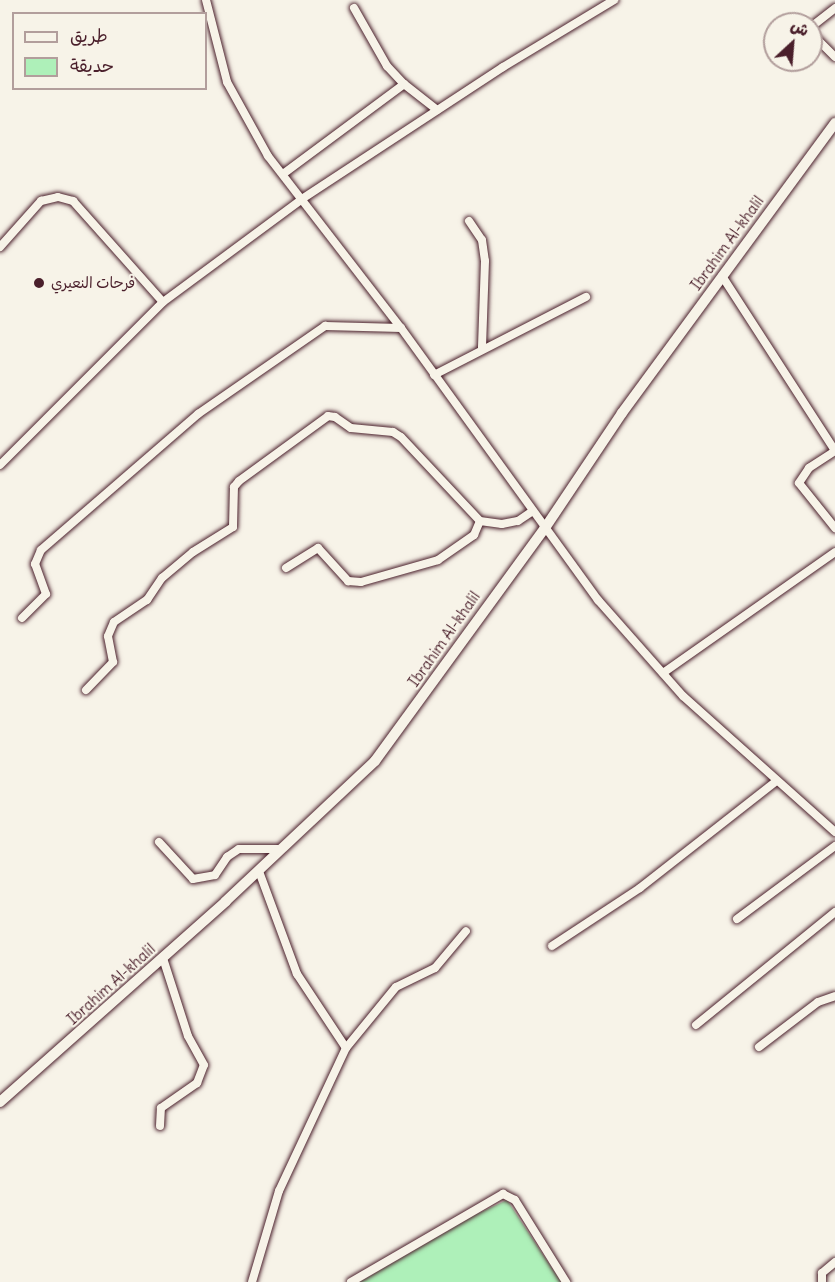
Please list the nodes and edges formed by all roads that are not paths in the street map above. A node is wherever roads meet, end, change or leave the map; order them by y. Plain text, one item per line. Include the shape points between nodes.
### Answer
1 (206, 0) edge
2 (614, 0) edge
3 (354, 8) dead end
4 (835, 8) edge
5 (823, 18) edge
6 (823, 45) edge
7 (835, 57) edge
8 (404, 84) junction
9 (437, 110) junction
10 (835, 123) edge
11 (283, 174) junction
12 (302, 199) junction
13 (469, 221) dead end
14 (0, 247) edge
15 (722, 276) junction
16 (585, 297) dead end
17 (163, 302) junction
18 (401, 328) junction
19 (482, 348) junction
20 (434, 375) junction
21 (835, 451) edge
22 (0, 465) edge
23 (533, 511) junction
24 (480, 521) junction
25 (545, 528) junction
26 (835, 528) edge
27 (835, 552) edge
28 (286, 568) dead end
29 (22, 618) dead end
30 (663, 673) junction
31 (86, 690) dead end
32 (776, 782) junction
33 (833, 826) edge
34 (159, 842) dead end
35 (835, 846) edge
36 (282, 849) junction
37 (258, 871) junction
38 (835, 912) edge
39 (737, 919) dead end
40 (466, 931) dead end
41 (552, 946) dead end
42 (163, 958) junction
43 (835, 996) edge
44 (696, 1025) dead end
45 (759, 1047) dead end
46 (346, 1048) junction
47 (0, 1102) edge
48 (160, 1126) dead end
49 (835, 1262) edge
50 (252, 1282) edge
51 (351, 1282) edge
52 (566, 1282) edge
53 (822, 1282) edge

1 - 11 street via 227,82
2 - 9 street
3 - 8 street via 387,66
4 - 5 street
6 - 7 street
8 - 9 street
8 - 11 street
9 - 12 street
10 - 15 street, Ibrahim Al-khalil
11 - 12 street
12 - 17 street
12 - 18 street
13 - 19 street via 482,240 485,261
14 - 17 street via 41,201 58,197 73,201
15 - 21 street
15 - 25 street, Ibrahim Al-khalil via 622,413
16 - 19 street
17 - 22 street
18 - 20 street
18 - 29 street via 325,326 198,414 41,550 35,564 46,594
19 - 20 street
20 - 23 street
21 - 26 street via 809,468 799,483
23 - 24 street via 518,521
23 - 25 street
24 - 28 street via 474,535 438,560 361,582 348,581 318,548
24 - 31 street via 401,437 393,432 351,428 328,416 239,481 234,488 233,527 193,552 162,578 147,600 114,622 108,636 113,662
25 - 30 street via 598,600
25 - 36 street, Ibrahim Al-khalil via 479,614 390,743 355,782
27 - 30 street
30 - 32 street
32 - 33 street
32 - 41 street via 640,888
34 - 36 street via 192,879 215,875 227,857 239,849
35 - 39 street
36 - 37 street, Ibrahim Al-khalil
37 - 42 street, Ibrahim Al-khalil
37 - 46 street via 297,974
38 - 44 street
40 - 46 street via 435,968 389,994
42 - 47 street, Ibrahim Al-khalil
42 - 48 street via 188,1036 204,1065 197,1083 161,1108
43 - 45 street via 818,1002
46 - 50 street via 279,1191
49 - 53 street via 822,1273
51 - 52 street via 499,1194 515,1200

